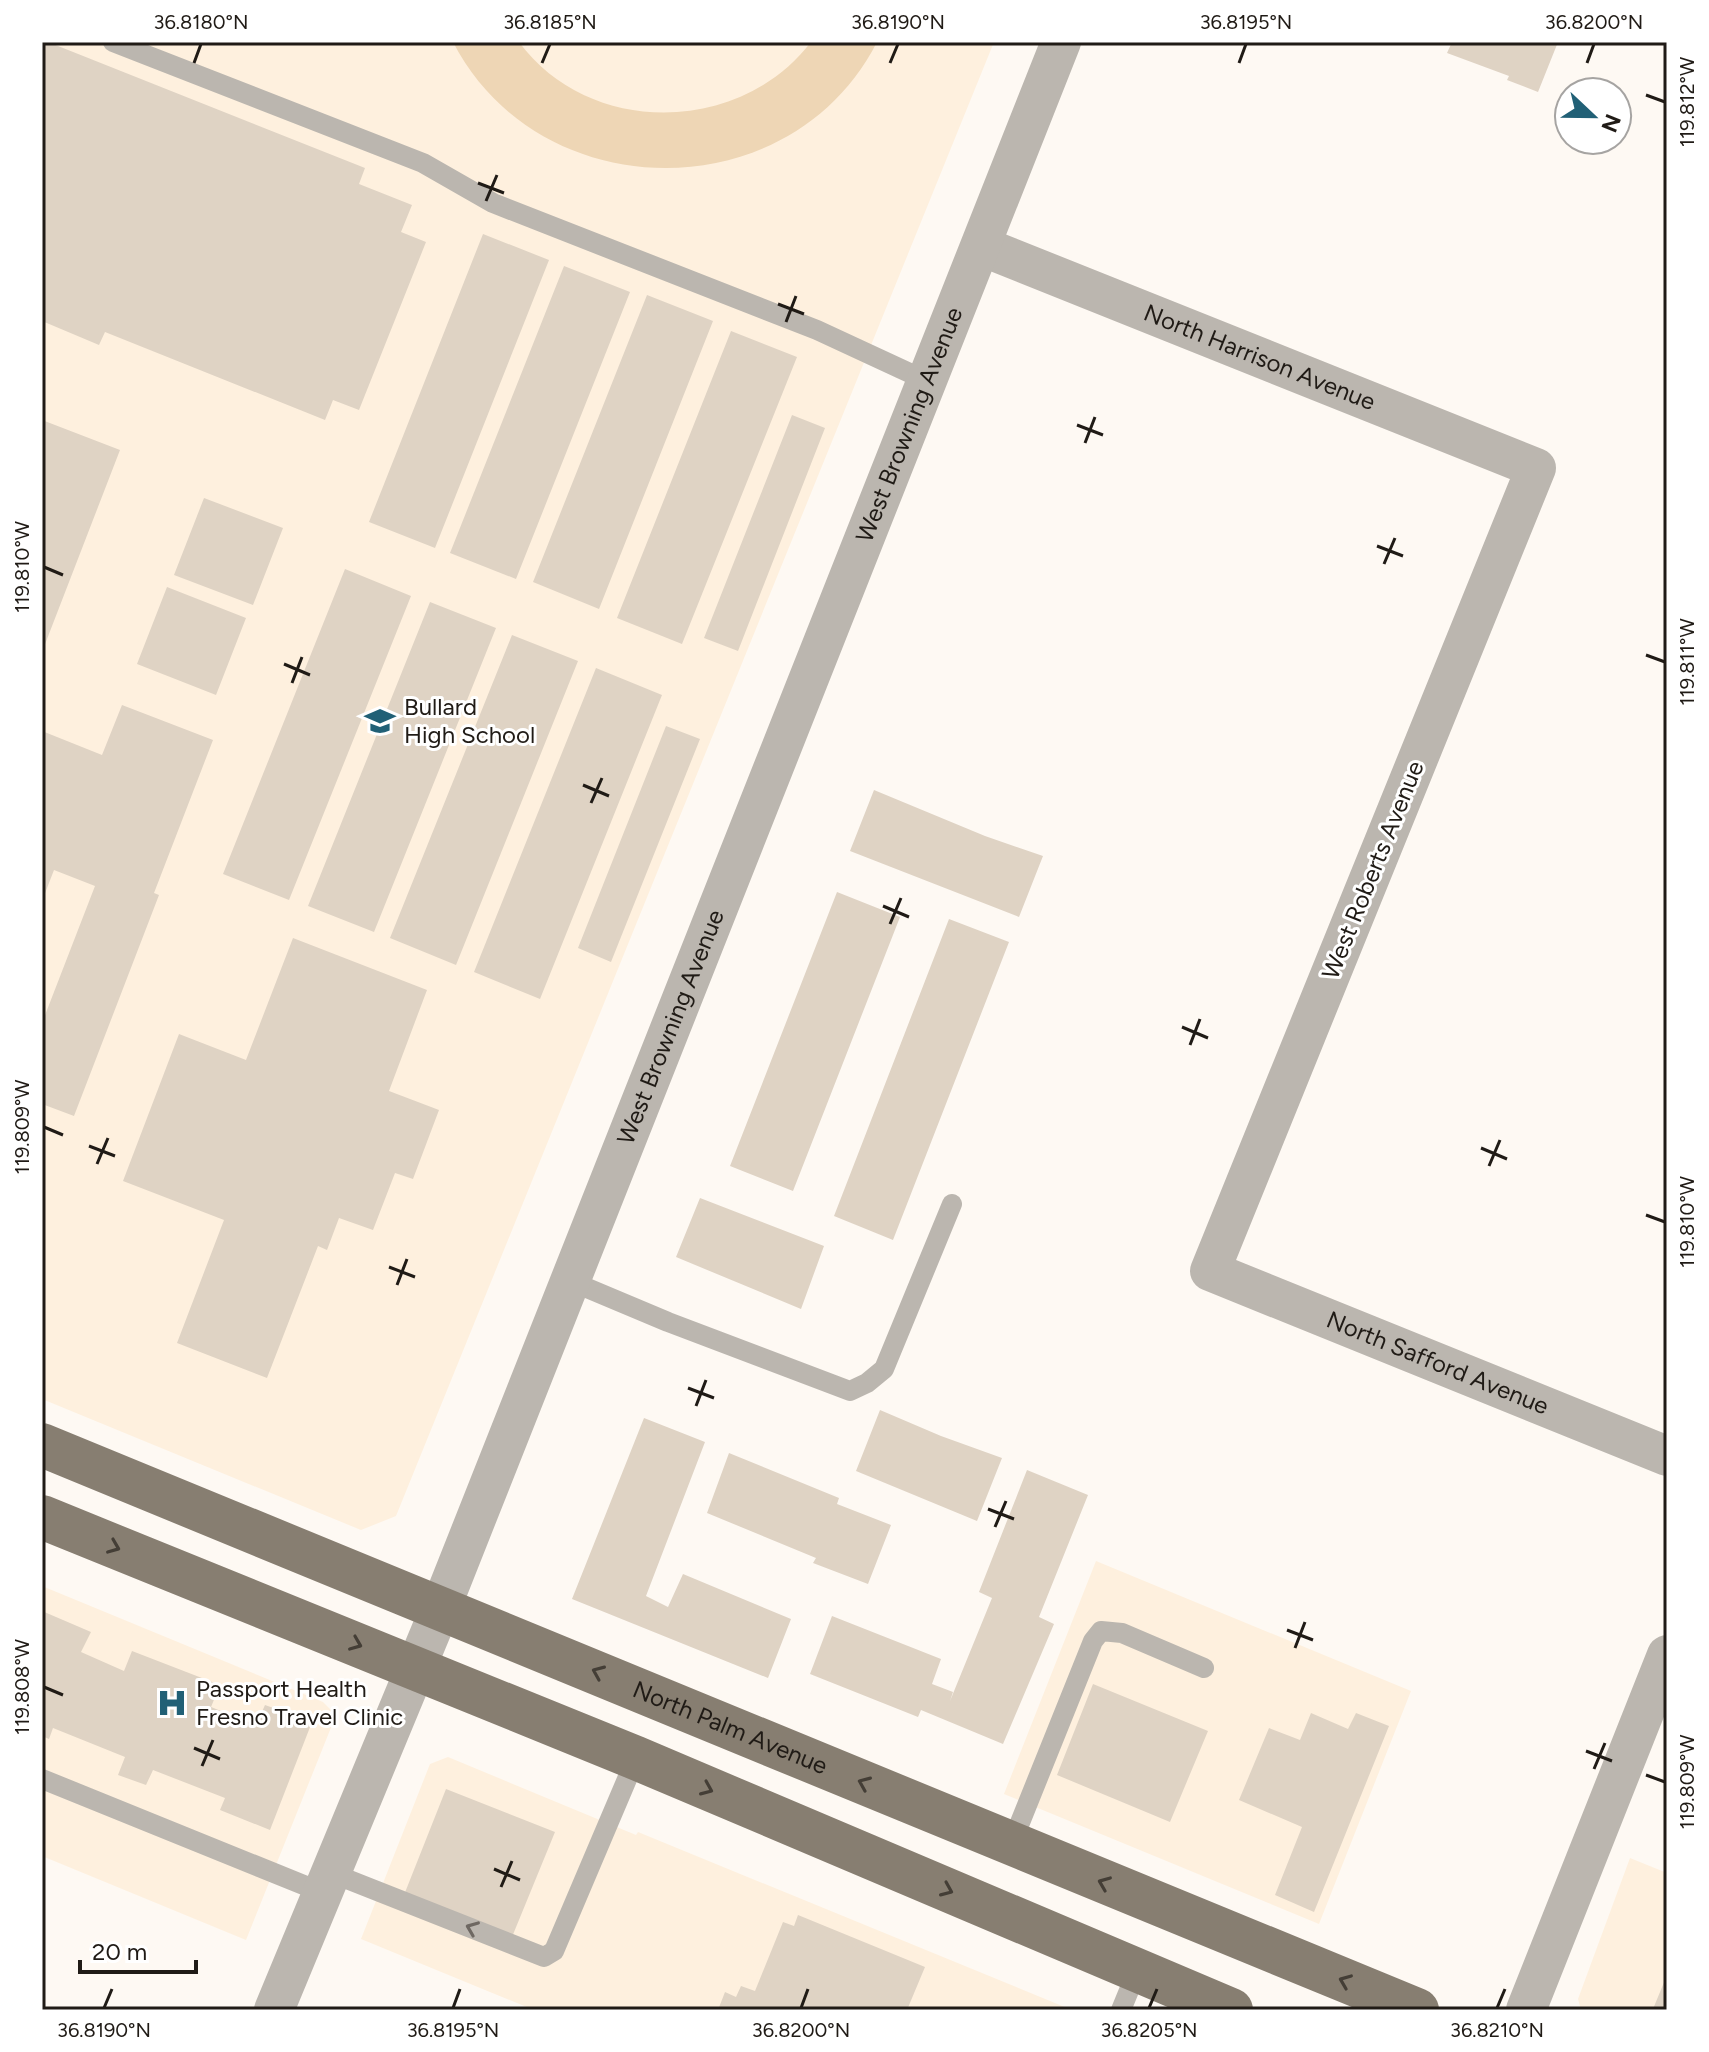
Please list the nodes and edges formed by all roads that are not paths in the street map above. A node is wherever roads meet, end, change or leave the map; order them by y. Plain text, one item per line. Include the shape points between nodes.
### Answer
1 (113, 42) edge
2 (1061, 42) edge
3 (981, 246) junction
4 (927, 381) junction
5 (1536, 468) joint
6 (952, 1204) dead end
7 (1210, 1271) joint
8 (568, 1280) junction
9 (42, 1445) edge
10 (1667, 1456) edge
11 (42, 1517) edge
12 (441, 1607) junction
13 (1667, 1655) edge
14 (415, 1668) junction
15 (1204, 1668) dead end
16 (636, 1758) junction
17 (42, 1779) edge
18 (1011, 1845) junction
19 (325, 1882) junction
20 (1129, 1990) edge
21 (274, 2010) edge
22 (1231, 2010) edge
23 (1417, 2010) edge
24 (1526, 2010) edge

1 - 4 lane via 423,163 493,203 817,330
2 - 3 street, West Browning Avenue
3 - 4 street, West Browning Avenue
3 - 5 street, North Harrison Avenue
4 - 8 street, West Browning Avenue
5 - 7 street, West Roberts Avenue
6 - 8 lane via 884,1369 850,1391
7 - 10 street, North Safford Avenue
8 - 12 street, West Browning Avenue
9 - 12 main road, North Palm Avenue
11 -> 14 main road
12 - 14 street, West Browning Avenue
18 -> 12 main road, North Palm Avenue
13 - 24 street
14 - 16 main road
14 - 19 street, West Browning Avenue
15 - 18 lane via 1122,1633 1101,1631
16 -> 19 lane via 554,1951 544,1957
16 -> 20 main road
17 - 19 lane
23 -> 18 main road, North Palm Avenue
19 - 21 street, West Browning Avenue
20 - 22 main road

